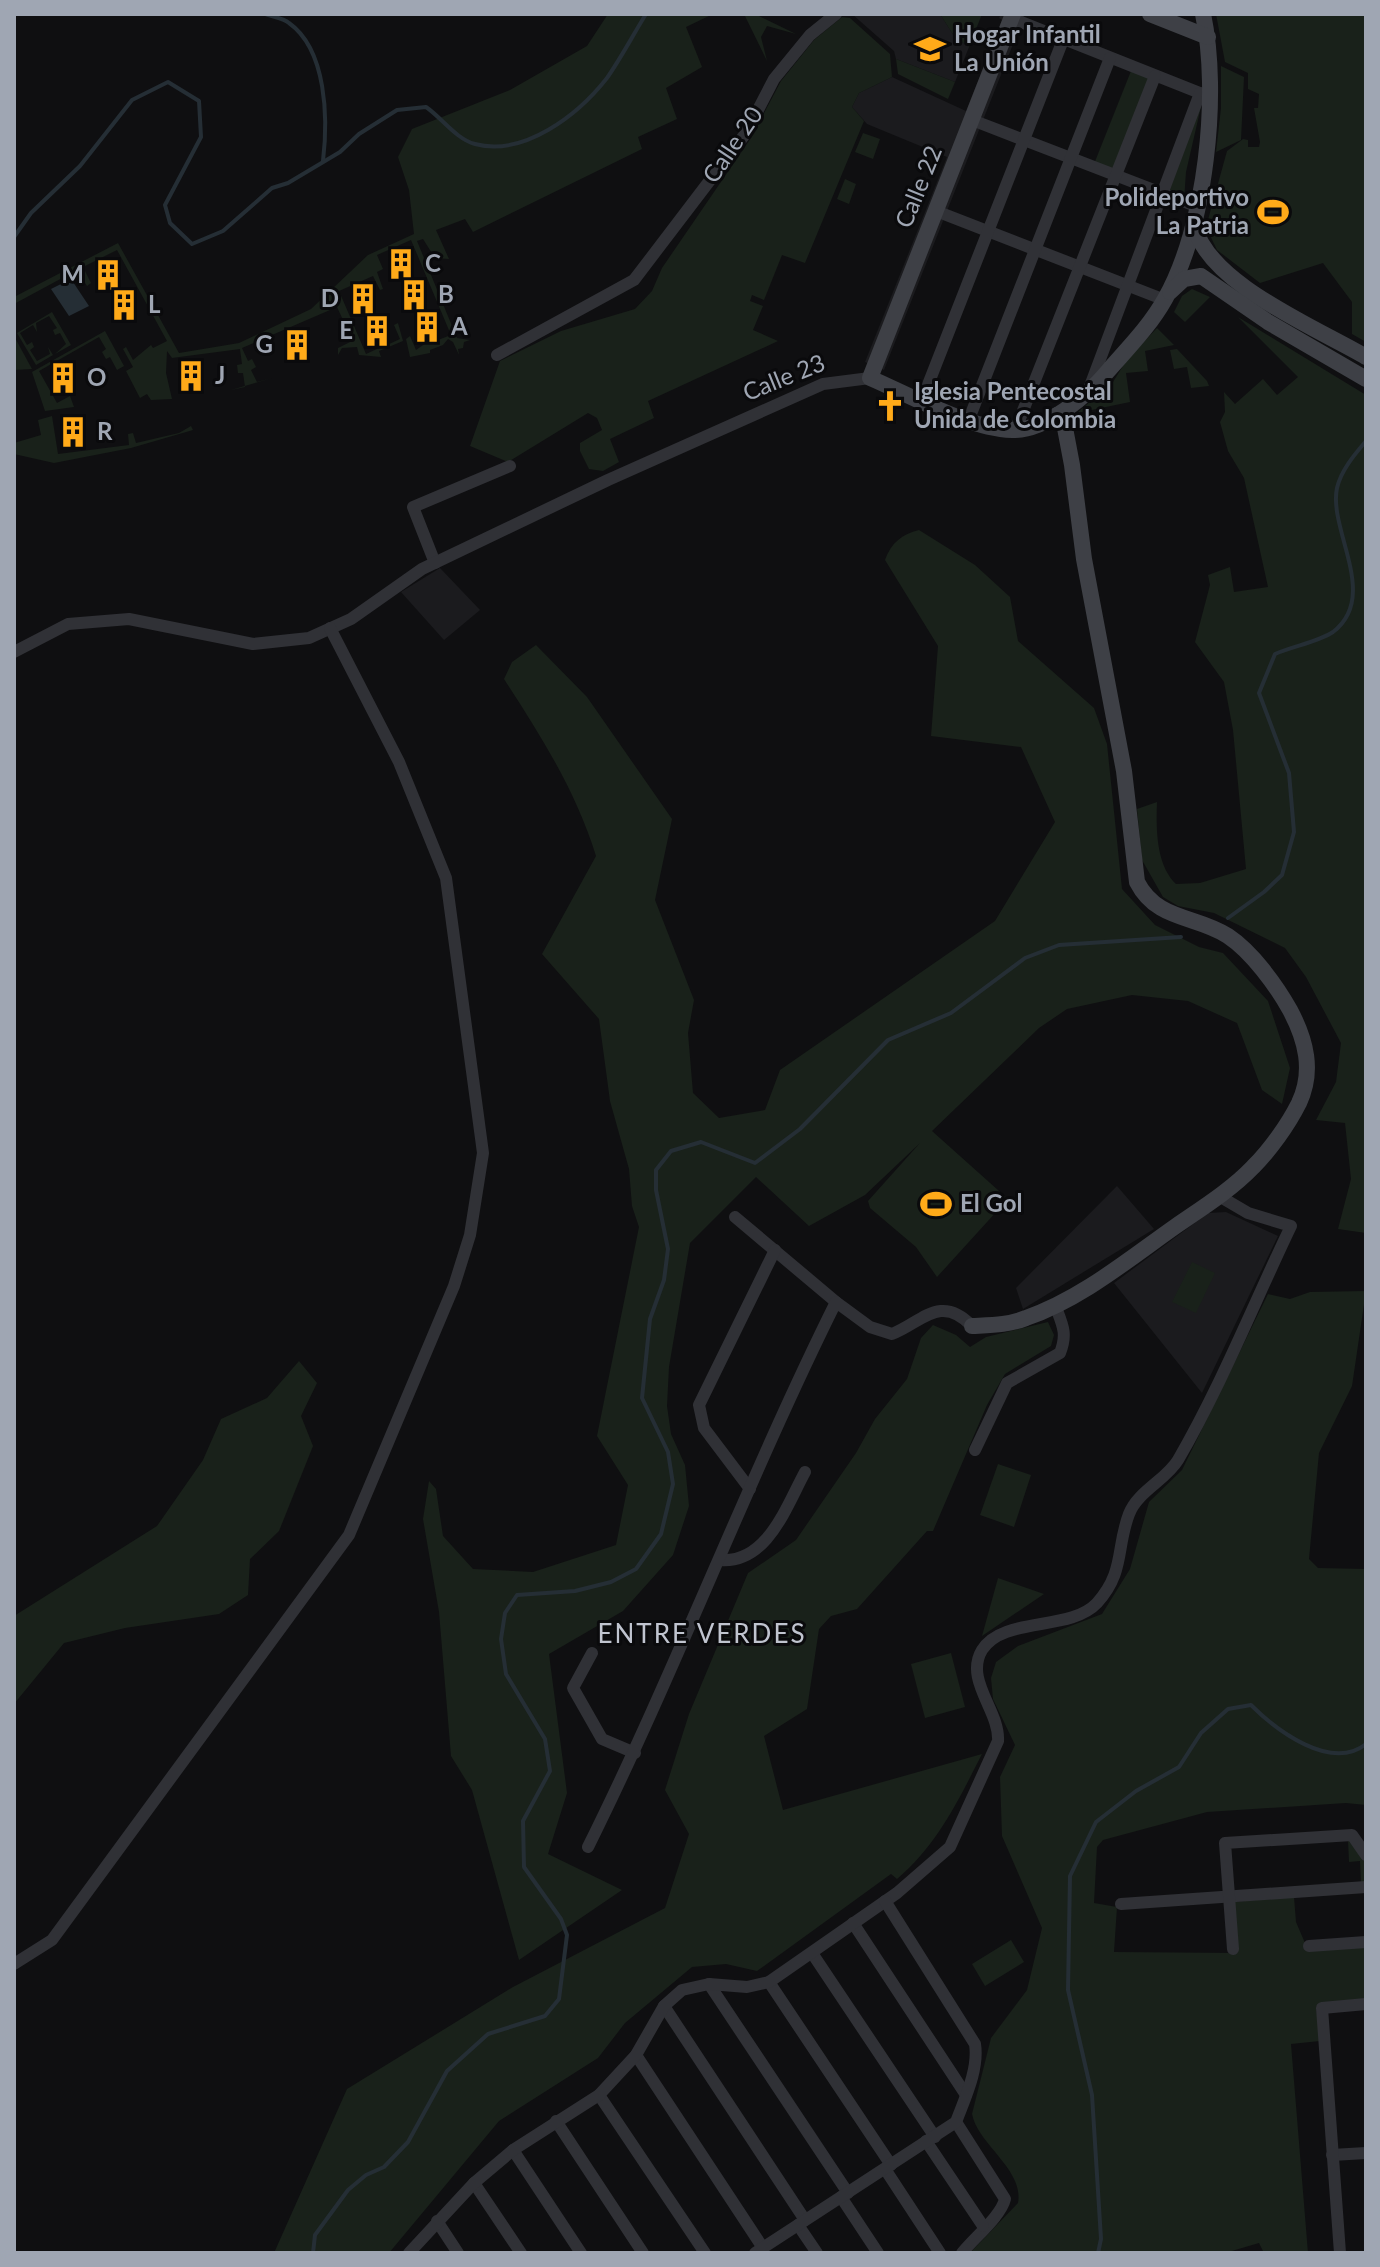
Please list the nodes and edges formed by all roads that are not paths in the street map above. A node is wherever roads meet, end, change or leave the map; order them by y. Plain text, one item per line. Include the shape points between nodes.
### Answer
1 (836, 14) edge
2 (1150, 14) edge
3 (1203, 14) edge
4 (1012, 16) edge
5 (1208, 37) junction
6 (1063, 40) junction
7 (1110, 58) junction
8 (1155, 76) junction
9 (1206, 96) junction
10 (972, 120) junction
11 (1022, 140) junction
12 (1070, 160) junction
13 (1115, 177) junction
14 (1161, 195) junction
15 (1198, 207) junction
16 (936, 211) junction
17 (1194, 224) junction
18 (989, 232) junction
19 (1035, 250) junction
20 (1080, 267) junction
21 (1125, 285) junction
22 (1167, 297) junction
23 (497, 355) dead end
24 (1364, 356) edge
25 (1359, 375) edge
26 (870, 378) junction
27 (1087, 396) junction
28 (922, 400) junction
29 (1057, 415) junction
30 (969, 419) junction
31 (1015, 431) junction
32 (510, 466) dead end
33 (435, 563) junction
34 (330, 628) junction
35 (14, 652) edge
36 (1219, 1196) junction
37 (735, 1217) dead end
38 (775, 1250) junction
39 (836, 1302) junction
40 (1055, 1305) junction
41 (972, 1326) joint
42 (975, 1450) dead end
43 (805, 1472) dead end
44 (750, 1489) junction
45 (720, 1560) junction
46 (592, 1653) dead end
47 (635, 1753) junction
48 (588, 1847) dead end
49 (1366, 1854) edge
50 (1366, 1887) edge
51 (1229, 1898) junction
52 (885, 1901) junction
53 (1121, 1904) dead end
54 (853, 1923) junction
55 (1366, 1942) edge
56 (1309, 1946) dead end
57 (1233, 1949) dead end
58 (812, 1953) junction
59 (14, 1964) edge
60 (769, 1982) junction
61 (709, 1984) junction
62 (1366, 2004) edge
63 (664, 2006) junction
64 (636, 2055) junction
65 (599, 2095) junction
66 (966, 2095) junction
67 (556, 2121) junction
68 (956, 2122) junction
69 (931, 2139) junction
70 (513, 2150) junction
71 (1366, 2153) edge
72 (1332, 2155) junction
73 (888, 2167) junction
74 (474, 2183) junction
75 (845, 2195) junction
76 (437, 2221) junction
77 (802, 2222) junction
78 (983, 2226) junction
79 (757, 2252) edge
80 (409, 2253) edge
81 (458, 2253) edge
82 (521, 2253) edge
83 (581, 2253) edge
84 (643, 2253) edge
85 (705, 2253) edge
86 (817, 2253) edge
87 (878, 2253) edge
88 (940, 2253) edge
89 (962, 2253) edge
90 (1340, 2253) edge

1 - 23 street, Calle 20 via 810,35 774,79 746,133 634,280
2 - 5 main road
3 - 5 main road
4 - 6 street
4 - 10 main road, Calle 22
5 - 9 main road
6 - 7 street
6 - 11 street
7 - 8 street
7 - 12 street
8 - 9 street
8 - 13 street
9 - 14 street
9 - 15 main road
10 - 11 street
10 - 16 main road, Calle 22
11 - 12 street
11 - 18 street
12 - 13 street
12 - 19 street
13 - 14 street
13 - 20 street
14 - 15 street
14 - 21 street
15 - 17 main road
16 - 18 street
16 - 26 main road, Calle 22
17 - 22 main road
17 - 24 main road via 1204,251 1230,274
18 - 19 street
18 - 28 street
19 - 20 street
19 - 30 street
20 - 21 street
20 - 31 street
21 - 22 street
21 - 27 street
22 - 25 main road via 1184,279 1201,276
22 - 27 main road
26 - 28 main road
26 - 33 street, Calle 23 via 823,384
27 - 29 main road
28 - 30 main road
29 - 31 main road
29 - 36 main road via 1072,465 1124,771 1137,882 1156,907 1236,943 1276,989 1305,1042 1306,1082 1299,1103 1253,1168
30 - 31 main road
32 - 33 street via 413,507
33 - 34 street, Calle 23
34 - 35 street, Calle 23 via 309,638 253,644 144,621 92,621 68,624
34 - 59 street via 399,762 446,878 483,1153 470,1235 454,1286 349,1535 52,1940
36 - 40 main road
36 - 52 street via 1248,1213 1291,1226 1175,1464 1130,1514 1118,1575 1088,1611 999,1635 983,1647 978,1675 999,1725 998,1741 950,1847
37 - 38 street
38 - 39 street
38 - 44 street via 699,1405 704,1428
39 - 41 street via 870,1327 892,1334 918,1316 944,1311 957,1312
39 - 44 street
40 - 41 main road via 1011,1323
40 - 42 street via 1065,1328 1060,1353 1007,1383
43 - 45 street via 758,1549 734,1561
44 - 45 street
45 - 47 street
46 - 47 street via 573,1688 602,1739
47 - 48 street
49 - 51 street via 1352,1835 1225,1843
50 - 51 street
51 - 53 street
51 - 57 street
52 - 54 street
52 - 66 street via 975,2044
54 - 58 street
54 - 66 street
55 - 56 street
58 - 60 street
58 - 69 street
60 - 61 street via 747,1987
60 - 73 street
61 - 63 street via 682,1990
61 - 75 street
62 - 72 street via 1322,2008
63 - 64 street
63 - 77 street
64 - 65 street
64 - 79 street
65 - 67 street
65 - 85 street
66 - 68 street
67 - 70 street
67 - 84 street
68 - 69 street
68 - 78 street via 1005,2199 997,2217
69 - 73 street
69 - 78 street
70 - 74 street
70 - 83 street
71 - 72 street
72 - 90 street
73 - 75 street
73 - 88 street
74 - 76 street
74 - 82 street
75 - 77 street
75 - 87 street
76 - 80 street
76 - 81 street
77 - 79 street
77 - 86 street
78 - 89 street

